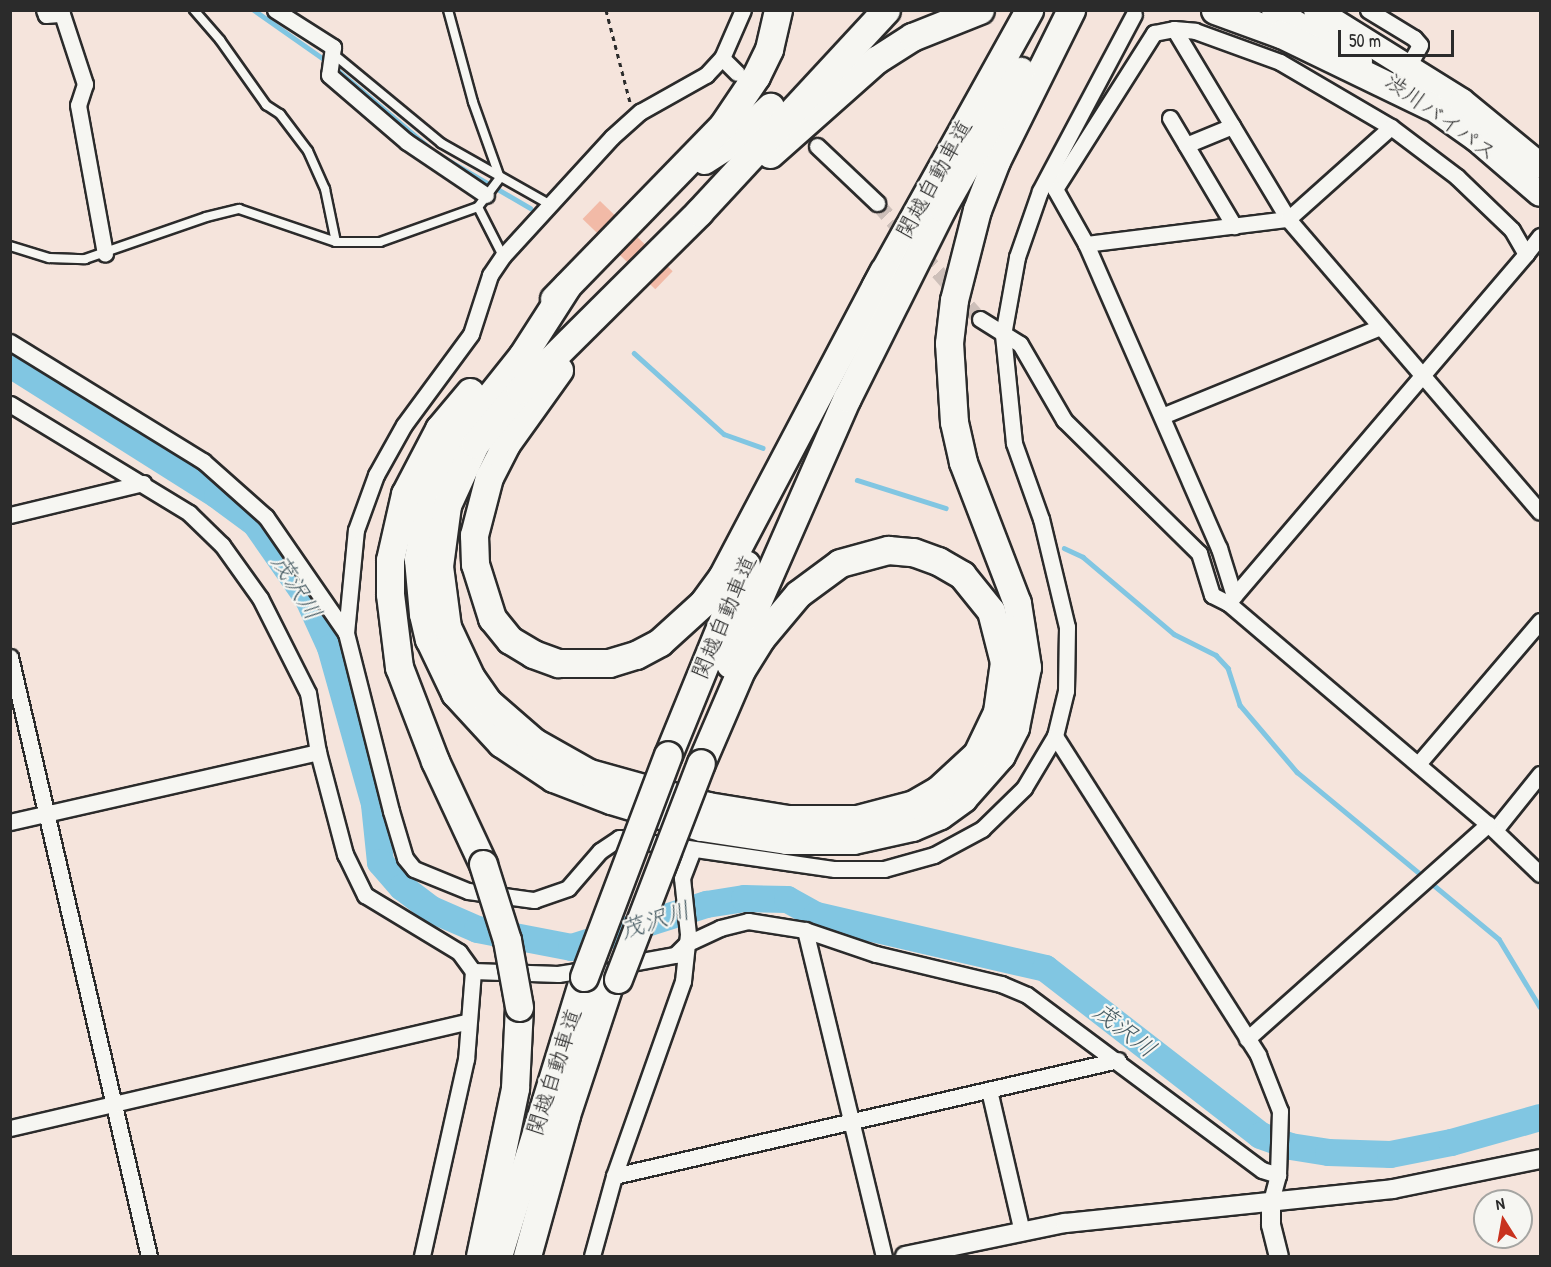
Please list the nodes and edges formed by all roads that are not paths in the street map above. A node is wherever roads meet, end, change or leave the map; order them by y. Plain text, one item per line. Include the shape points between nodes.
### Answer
1 (44, 10) edge
2 (194, 10) edge
3 (275, 10) edge
4 (448, 10) edge
5 (743, 10) edge
6 (778, 10) edge
7 (863, 10) edge
8 (886, 10) edge
9 (980, 10) edge
10 (1215, 10) edge
11 (1274, 10) edge
12 (1316, 10) edge
13 (1368, 10) edge
14 (1134, 14) dead end
15 (1048, 18) edge
16 (1174, 29) junction
17 (332, 53) junction
18 (722, 58) junction
19 (1409, 65) junction
20 (737, 73) dead end
21 (1430, 106) junction
22 (1170, 118) dead end
23 (1232, 126) junction
24 (1391, 128) junction
25 (1186, 145) junction
26 (817, 146) dead end
27 (1540, 165) edge
28 (499, 179) junction
29 (672, 179) junction
30 (1048, 190) junction
31 (1540, 194) edge
32 (484, 198) junction
33 (877, 203) tunnel mouth
34 (549, 204) junction
35 (699, 212) junction
36 (1288, 219) junction
37 (1234, 226) junction
38 (1540, 236) edge
39 (336, 242) junction
40 (1086, 244) junction
41 (10, 246) edge
42 (105, 254) junction
43 (1526, 254) junction
44 (503, 256) junction
45 (883, 271) junction
46 (567, 286) junction
47 (598, 316) junction
48 (980, 319) tunnel mouth
49 (1380, 327) junction
50 (1003, 335) junction
51 (10, 342) edge
52 (1423, 379) junction
53 (10, 404) edge
54 (1162, 416) junction
55 (143, 483) junction
56 (1540, 511) edge
57 (10, 514) edge
58 (1231, 599) junction
59 (1540, 621) edge
60 (346, 633) junction
61 (10, 657) edge
62 (1055, 736) junction
63 (318, 752) junction
64 (687, 759) junction
65 (1418, 764) junction
66 (1540, 774) edge
67 (46, 814) junction
68 (10, 822) edge
69 (1492, 827) junction
70 (693, 850) junction
71 (1540, 874) edge
72 (805, 930) junction
73 (687, 939) junction
74 (473, 971) junction
75 (466, 1022) junction
76 (1247, 1039) junction
77 (1118, 1060) junction
78 (989, 1090) junction
79 (114, 1104) junction
80 (853, 1121) junction
81 (10, 1128) edge
82 (1540, 1159) edge
83 (1279, 1169) junction
84 (614, 1176) junction
85 (1271, 1201) junction
86 (1022, 1232) junction
87 (149, 1257) edge
88 (422, 1257) edge
89 (480, 1257) edge
90 (498, 1257) edge
91 (527, 1257) edge
92 (592, 1257) edge
93 (884, 1257) edge
94 (904, 1257) edge
95 (1279, 1257) edge

1 - 42 street via 46,15 62,14 85,84 78,105
2 - 39 lane via 266,105 280,114 308,151 325,189
3 - 17 street via 333,47
4 - 28 lane
5 - 18 street
6 - 29 highway via 769,49 756,76 723,125
7 - 29 highway via 754,124
8 - 35 highway
9 - 35 highway via 912,37 876,60
10 - 21 highway via 1281,34
11 - 21 highway, 渋川バイパス
12 - 19 highway, 渋川バイパス
13 - 19 street via 1414,38 1419,45
14 - 30 street
15 - 45 highway, 関越自動車道
15 - 46 highway via 977,210 963,257 949,343 950,384 963,462 1017,603 1027,668 1023,699 1001,755 963,798 940,815 881,836 818,842 701,827 553,778 501,743 455,693 429,639 419,588 420,530 429,499 459,435 522,356
15 - 64 highway, 関越自動車道 via 942,208 847,398
16 - 23 street
16 - 24 street via 1195,31 1280,62
16 - 30 street via 1154,33
17 - 28 lane via 441,143
17 - 32 street via 329,75 407,142
18 - 20 street
18 - 34 street via 687,88 634,117
19 - 27 highway, 渋川バイパス via 1462,101
21 - 31 highway, 渋川バイパス
22 - 25 street
23 - 25 street
23 - 36 street
24 - 36 street
24 - 43 street via 1457,177 1512,230
25 - 37 street
26 - 33 street
28 - 32 lane
28 - 34 lane
29 - 46 highway
30 - 40 street
30 - 50 street via 1017,257
32 - 39 lane via 380,243
32 - 44 lane
34 - 44 street
35 - 47 highway
36 - 37 street
36 - 49 street
37 - 40 street
38 - 43 street
39 - 42 lane via 231,209
40 - 54 street
41 - 42 lane via 66,261
43 - 52 street
44 - 60 street via 483,292 471,334 404,425 376,475 356,530
45 - 47 highway via 847,333 741,547 703,603 668,636 636,656 582,665 532,654 510,640 492,618 481,593 474,535 489,477 506,444
45 - 64 highway, 関越自動車道 via 768,513
46 - 89 highway, bridge via 439,429 405,494 390,560 392,629 399,667 500,911 519,1007 515,1088
47 - 64 highway via 520,390 475,444 447,505 440,536 440,586 447,627 471,678 509,723 562,759 618,783 749,814 788,819 857,819 914,804 959,774 977,754 990,731 1001,694 1004,662 1000,638 991,611 978,590 938,561 912,552 888,550 840,563 798,594 761,638
48 - 50 street
49 - 52 street
49 - 54 street
50 - 58 street via 1020,344 1064,420 1199,553 1212,595
50 - 62 street via 1014,443 1041,519 1067,627 1066,691
51 - 60 street via 203,462 234,486 266,517
52 - 56 street
52 - 58 street via 1354,452
53 - 55 street
54 - 58 street via 1219,548
55 - 57 street
55 - 63 street via 189,513 222,545 260,597 308,693
58 - 65 street
59 - 65 street
60 - 70 street via 391,811 405,858 414,869 435,881 468,891 534,900 568,888 600,851 619,838
61 - 67 street
62 - 70 street via 1024,788 982,829 934,855 884,869 835,869
62 - 76 street
63 - 67 street
63 - 74 street via 345,854 365,895 459,952
64 - 90 highway, 関越自動車道, bridge via 584,977
64 - 91 highway, 関越自動車道 via 566,1115
65 - 69 street
66 - 69 street
67 - 68 street
67 - 79 street
69 - 71 street
69 - 76 street
70 - 73 street via 682,878
72 - 73 street via 748,921
72 - 77 street via 876,954 1018,991
72 - 80 street
73 - 74 street via 675,955 558,974
73 - 84 street via 683,981
74 - 75 street
75 - 79 street
75 - 88 street via 466,1059
76 - 83 street via 1258,1055 1280,1117
77 - 78 street
77 - 83 street via 1262,1170
78 - 80 street
78 - 86 street
79 - 81 street
79 - 87 street
80 - 84 street
80 - 93 street
82 - 85 street via 1393,1189
83 - 85 street
84 - 92 street
85 - 86 street via 1065,1223
85 - 95 street via 1271,1225
86 - 94 street

